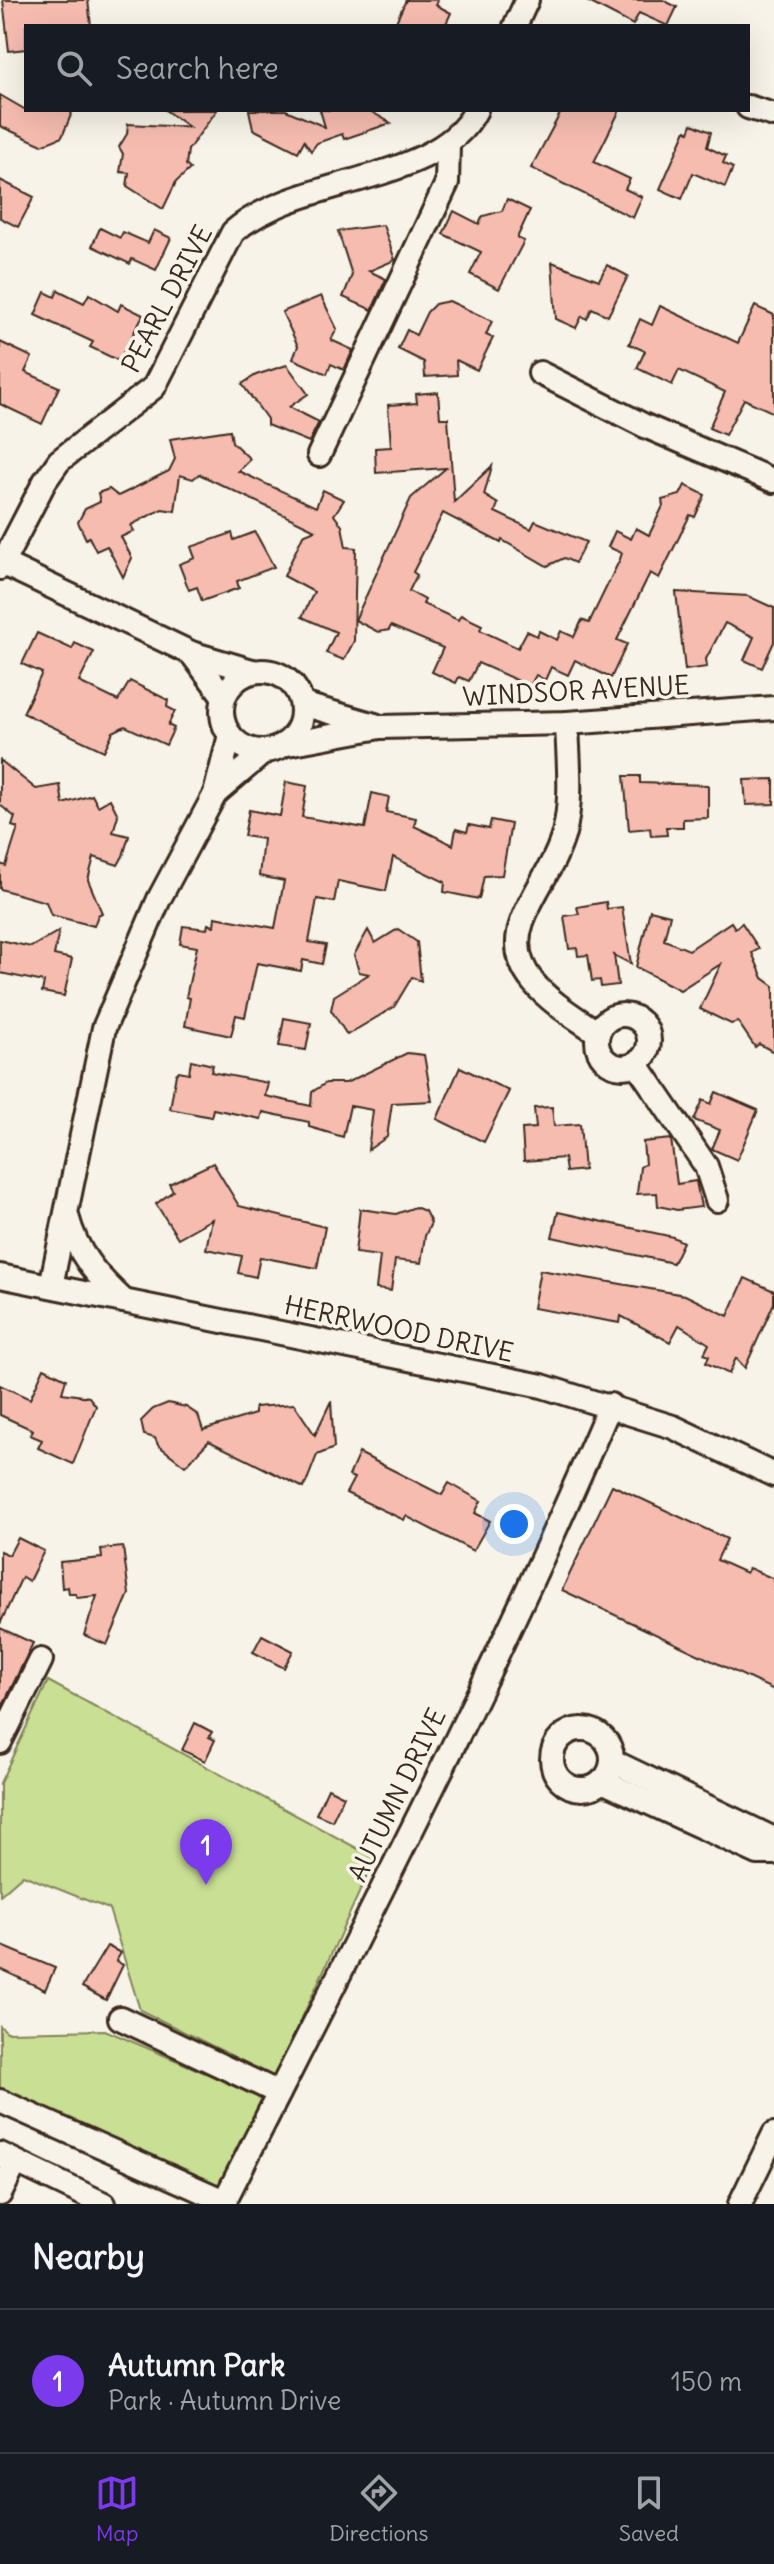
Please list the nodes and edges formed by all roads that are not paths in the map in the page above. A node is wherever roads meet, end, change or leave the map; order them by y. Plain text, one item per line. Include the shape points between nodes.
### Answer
1 (527, 0) edge
2 (516, 24) edge
3 (750, 108) edge
4 (475, 112) edge
5 (774, 115) edge
6 (448, 145) junction
7 (540, 373) dead end
8 (319, 455) dead end
9 (774, 481) edge
10 (1, 564) edge
11 (191, 653) junction
12 (252, 671) junction
13 (224, 697) junction
14 (302, 704) junction
15 (774, 708) edge
16 (567, 723) junction
17 (380, 727) junction
18 (230, 735) junction
19 (274, 748) junction
20 (215, 794) junction
21 (598, 1033) junction
22 (636, 1063) junction
23 (717, 1200) dead end
24 (66, 1215) junction
25 (0, 1276) edge
26 (51, 1286) junction
27 (124, 1301) junction
28 (610, 1405) junction
29 (774, 1475) edge
30 (41, 1660) dead end
31 (0, 1742) edge
32 (774, 1839) edge
33 (774, 1853) edge
34 (120, 2018) dead end
35 (279, 2093) junction
36 (0, 2101) edge
37 (774, 2134) edge
38 (8, 2158) edge
39 (0, 2194) edge
40 (223, 2203) edge
41 (104, 2204) edge
42 (740, 2204) edge

1 - 2 street
3 - 5 street
4 - 6 street, PEARL DRIVE
6 - 8 street via 447,183
6 - 10 street, PEARL DRIVE via 284,201 233,232 154,387 59,461
7 - 9 street via 645,426
10 - 11 street
11 - 12 street
11 - 13 street
12 - 13 street via 230,685
12 - 14 street via 278,673 298,691
13 - 18 street via 221,710
14 - 17 street, WINDSOR AVENUE
14 - 19 street via 298,730
15 - 16 street, WINDSOR AVENUE
16 - 17 street, WINDSOR AVENUE
16 - 21 street via 569,809 555,859 521,924 521,964 546,996
17 - 19 street, WINDSOR AVENUE
18 - 19 street via 252,750
18 - 20 street
19 - 20 street
20 - 24 street via 159,899 104,1028
21 - 22 street via 603,1058 619,1067
21 - 22 street via 617,1016 642,1023 647,1049
22 - 23 street via 706,1166
24 - 26 street
24 - 27 street via 89,1267
25 - 26 street, HERRWOOD DRIVE
26 - 27 street, HERRWOOD DRIVE
27 - 28 street, HERRWOOD DRIVE via 542,1386
28 - 29 street, HERRWOOD DRIVE via 673,1427
28 - 35 street, AUTUMN DRIVE via 362,1932
30 - 31 street
32 - 33 street via 607,1771 758,1853
34 - 35 street
35 - 40 street, AUTUMN DRIVE
36 - 40 street
37 - 42 street
38 - 39 street
38 - 41 street

